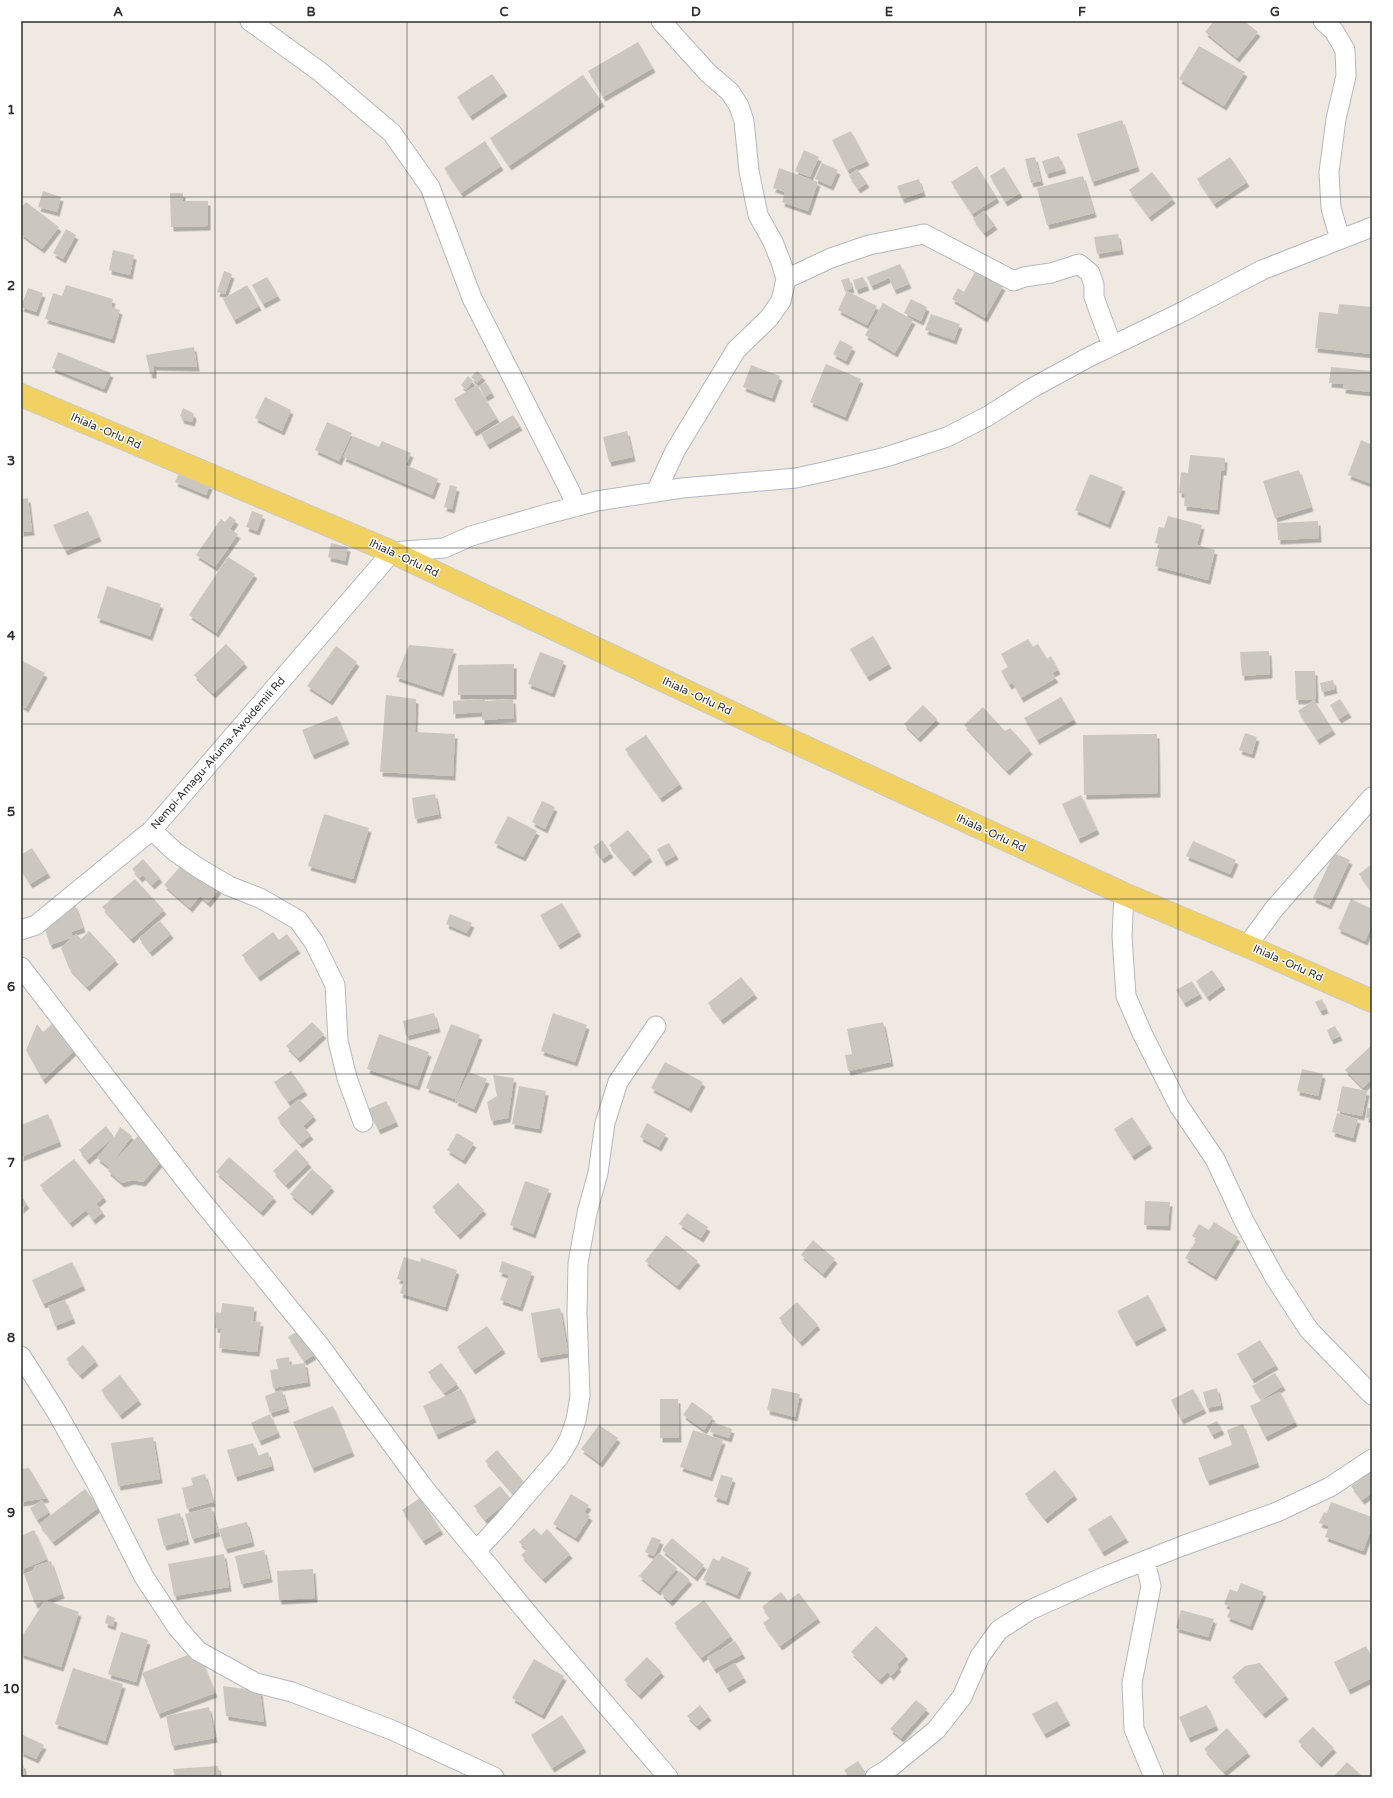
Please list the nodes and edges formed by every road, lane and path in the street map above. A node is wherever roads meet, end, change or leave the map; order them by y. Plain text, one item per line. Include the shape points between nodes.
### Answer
1 (250, 21) edge
2 (661, 21) edge
3 (1323, 21) edge
4 (1372, 227) edge
5 (1340, 239) junction
6 (786, 279) junction
7 (1112, 346) junction
8 (21, 395) edge
9 (656, 492) junction
10 (575, 507) junction
11 (392, 552) junction
12 (1372, 797) edge
13 (152, 830) junction
14 (1124, 894) junction
15 (26, 925) edge
16 (1248, 946) junction
17 (21, 966) edge
18 (1372, 1000) edge
19 (656, 1026) dead end
20 (363, 1122) dead end
21 (21, 1356) edge
22 (1372, 1395) edge
23 (1372, 1459) edge
24 (476, 1551) junction
25 (1145, 1561) junction
26 (494, 1777) edge
27 (668, 1777) edge
28 (874, 1777) edge
29 (1154, 1777) edge

1 - 10 street via 319,71 392,133 430,187 472,298 568,486
2 - 6 street via 708,73 730,92 739,106 744,121 749,171 758,215 773,242
3 - 5 street via 1334,31 1345,50 1346,76 1336,119 1329,172 1331,208
4 - 5 street
5 - 7 street via 1262,270
6 - 7 street via 831,258 869,245 924,234 1014,281 1079,264 1090,273 1094,297
6 - 9 street via 781,301 769,318 732,356 674,451
7 - 9 street via 1032,388 988,416 948,437 886,457 796,478
8 - 11 main road, Ihiala -Orlu Rd
9 - 10 street
10 - 11 street via 472,536 444,548
11 - 13 street, Nempi-Amagu-Akuma-Awoidemili Rd
11 - 14 main road, Ihiala -Orlu Rd via 766,729
12 - 16 street via 1274,909
13 - 15 street, Nempi-Amagu-Akuma-Awoidemili Rd
13 - 20 street via 174,851 197,867 298,920 314,942 335,985 338,1041 347,1078
14 - 16 main road, Ihiala -Orlu Rd
14 - 22 street via 1122,936 1126,996 1142,1033 1179,1106 1215,1159 1244,1221 1275,1278 1309,1330
16 - 18 main road, Ihiala -Orlu Rd
17 - 24 street via 192,1189 320,1346 424,1488
19 - 24 street via 618,1082 605,1123 598,1173 587,1213 578,1263 580,1396 576,1420 569,1440 559,1456
21 - 26 street via 56,1411 144,1577 176,1626 198,1651 256,1683 292,1692 392,1730
23 - 25 street via 1330,1487 1277,1512
24 - 27 street
25 - 28 street via 1030,1610 999,1630 980,1656 962,1697 936,1730 887,1770
25 - 29 street via 1151,1586 1132,1683 1133,1714 1134,1729

